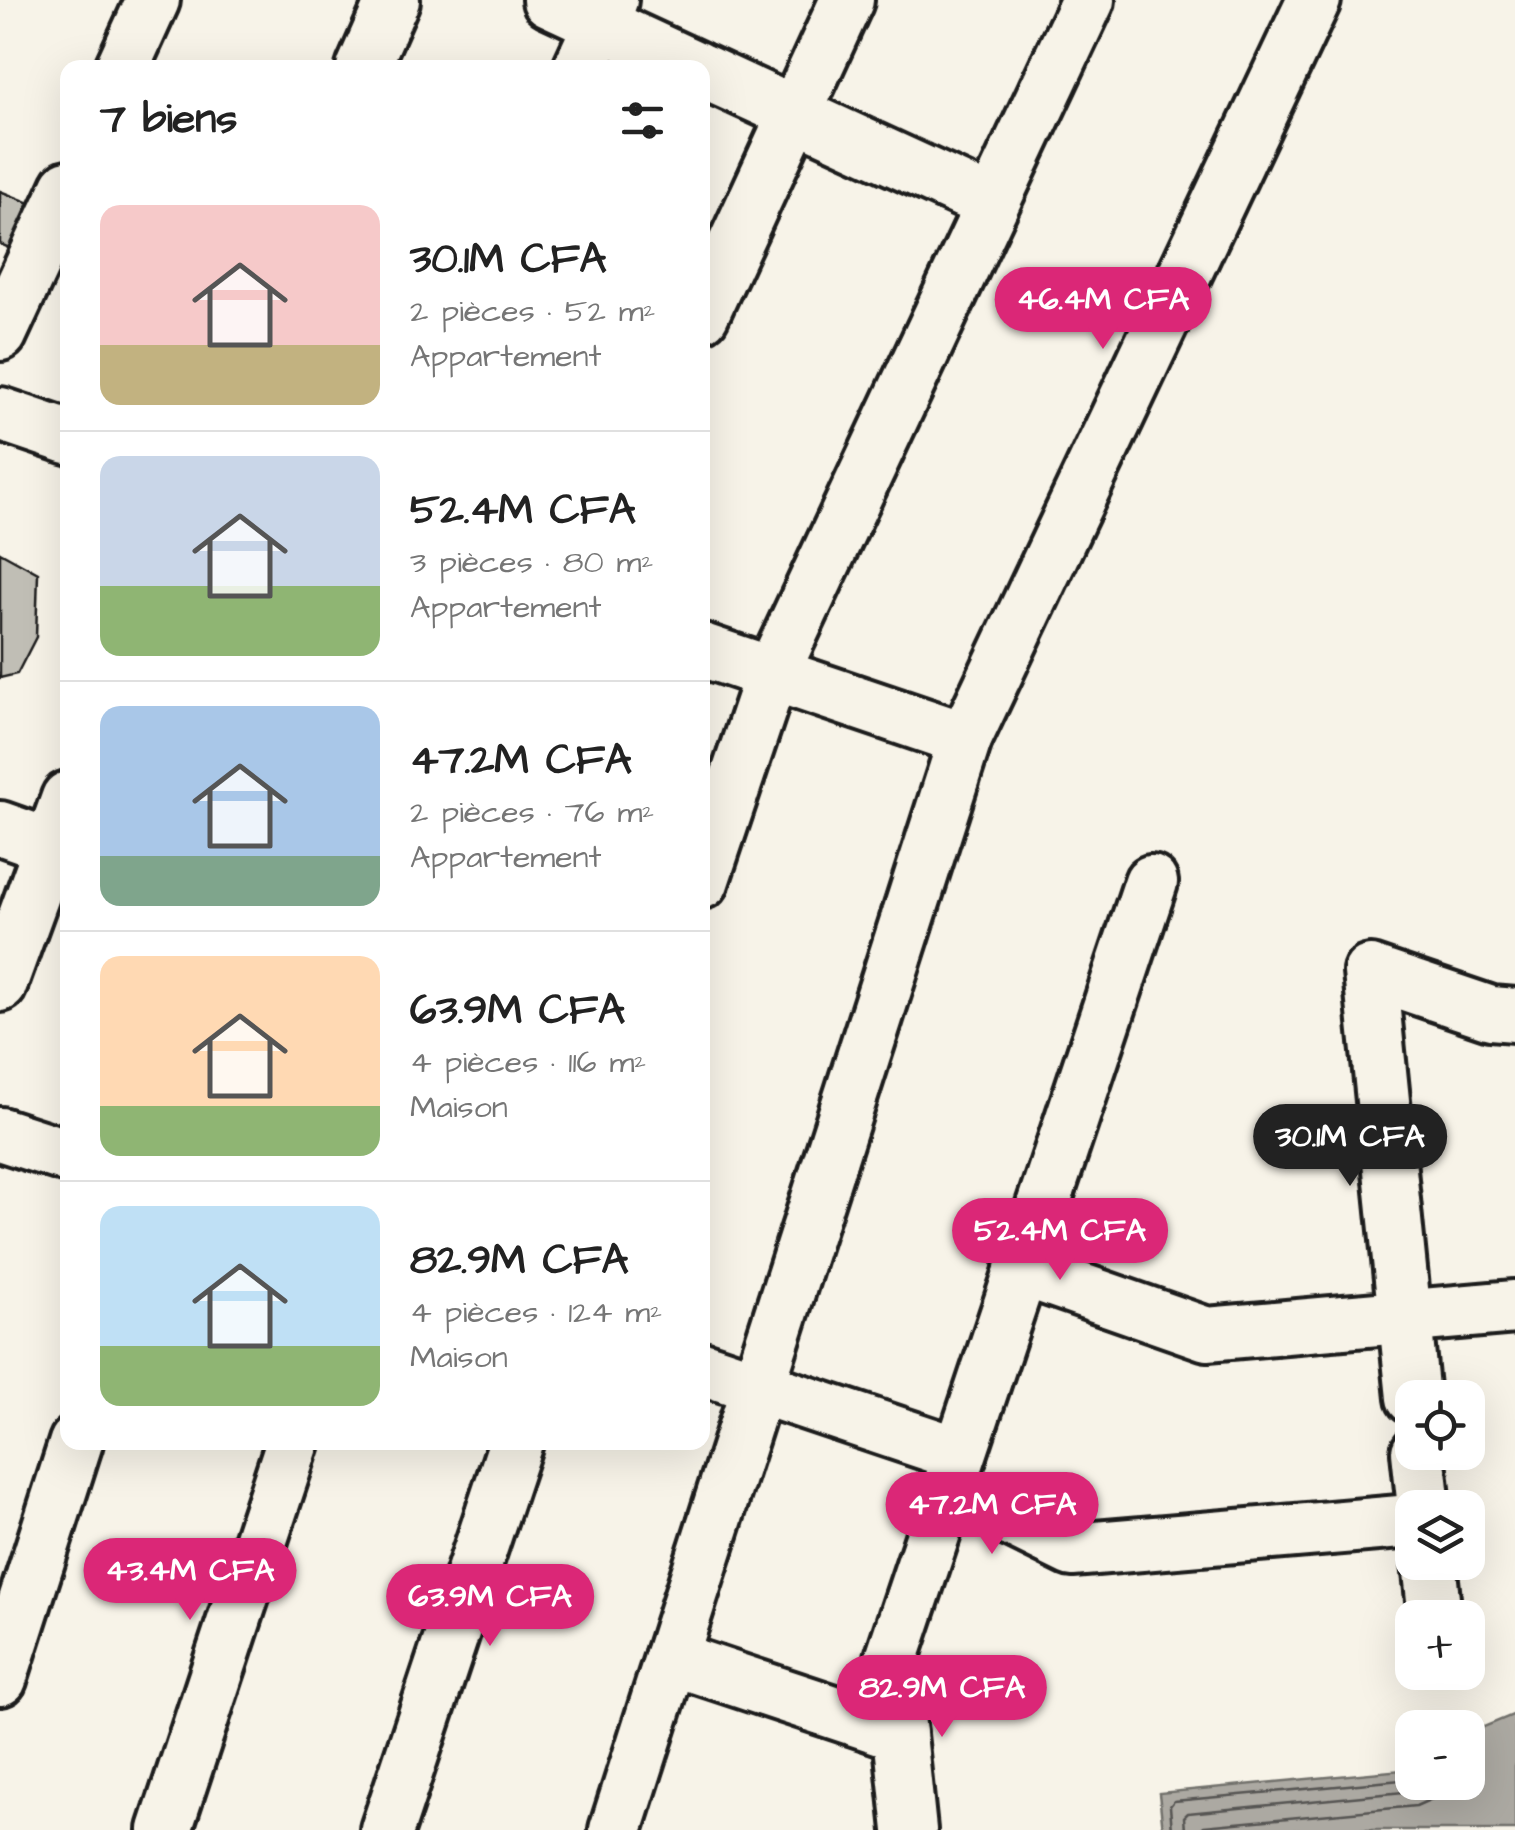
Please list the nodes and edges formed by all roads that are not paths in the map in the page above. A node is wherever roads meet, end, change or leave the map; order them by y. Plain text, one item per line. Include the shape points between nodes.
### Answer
1 (153, 0) edge
2 (393, 0) edge
3 (549, 0) edge
4 (847, 0) edge
5 (1088, 0) edge
6 (1314, 0) edge
7 (597, 30) edge
8 (126, 60) edge
9 (367, 60) edge
10 (675, 60) edge
11 (710, 75) edge
12 (795, 113) junction
13 (60, 203) edge
14 (992, 204) junction
15 (710, 298) edge
16 (0, 334) edge
17 (0, 414) edge
18 (60, 434) edge
19 (710, 653) edge
20 (771, 676) junction
21 (966, 739) junction
22 (0, 828) edge
23 (60, 832) edge
24 (60, 837) edge
25 (710, 858) edge
26 (1151, 882) dead end
27 (0, 984) edge
28 (1515, 1014) edge
29 (0, 1134) edge
30 (60, 1153) edge
31 (1022, 1270) junction
32 (1515, 1308) edge
33 (1405, 1318) junction
34 (710, 1371) edge
35 (1411, 1380) edge
36 (759, 1387) junction
37 (73, 1450) edge
38 (290, 1450) edge
39 (513, 1450) edge
40 (954, 1472) junction
41 (1395, 1523) edge
42 (671, 1658) junction
43 (0, 1679) edge
44 (900, 1734) junction
45 (165, 1830) edge
46 (386, 1830) edge
47 (616, 1830) edge
48 (910, 1830) edge

1 - 8 street
2 - 9 street
3 - 7 street
4 - 12 street
5 - 14 street
6 - 21 street
7 - 10 street
11 - 12 street
12 - 14 street
12 - 15 street
13 - 16 street
14 - 20 street
17 - 18 street
19 - 20 street
20 - 21 street
20 - 25 street
21 - 36 street
22 - 23 street
24 - 27 street
26 - 31 street
28 - 33 street via 1490,1013 1370,972
29 - 30 street
31 - 33 street via 1206,1334
31 - 40 street
32 - 33 street
33 - 35 street
34 - 36 street
36 - 40 street
36 - 42 street
37 - 43 street
38 - 45 street
39 - 46 street
40 - 41 street via 1072,1550
40 - 44 street via 892,1658
42 - 44 street
42 - 47 street
44 - 48 street

